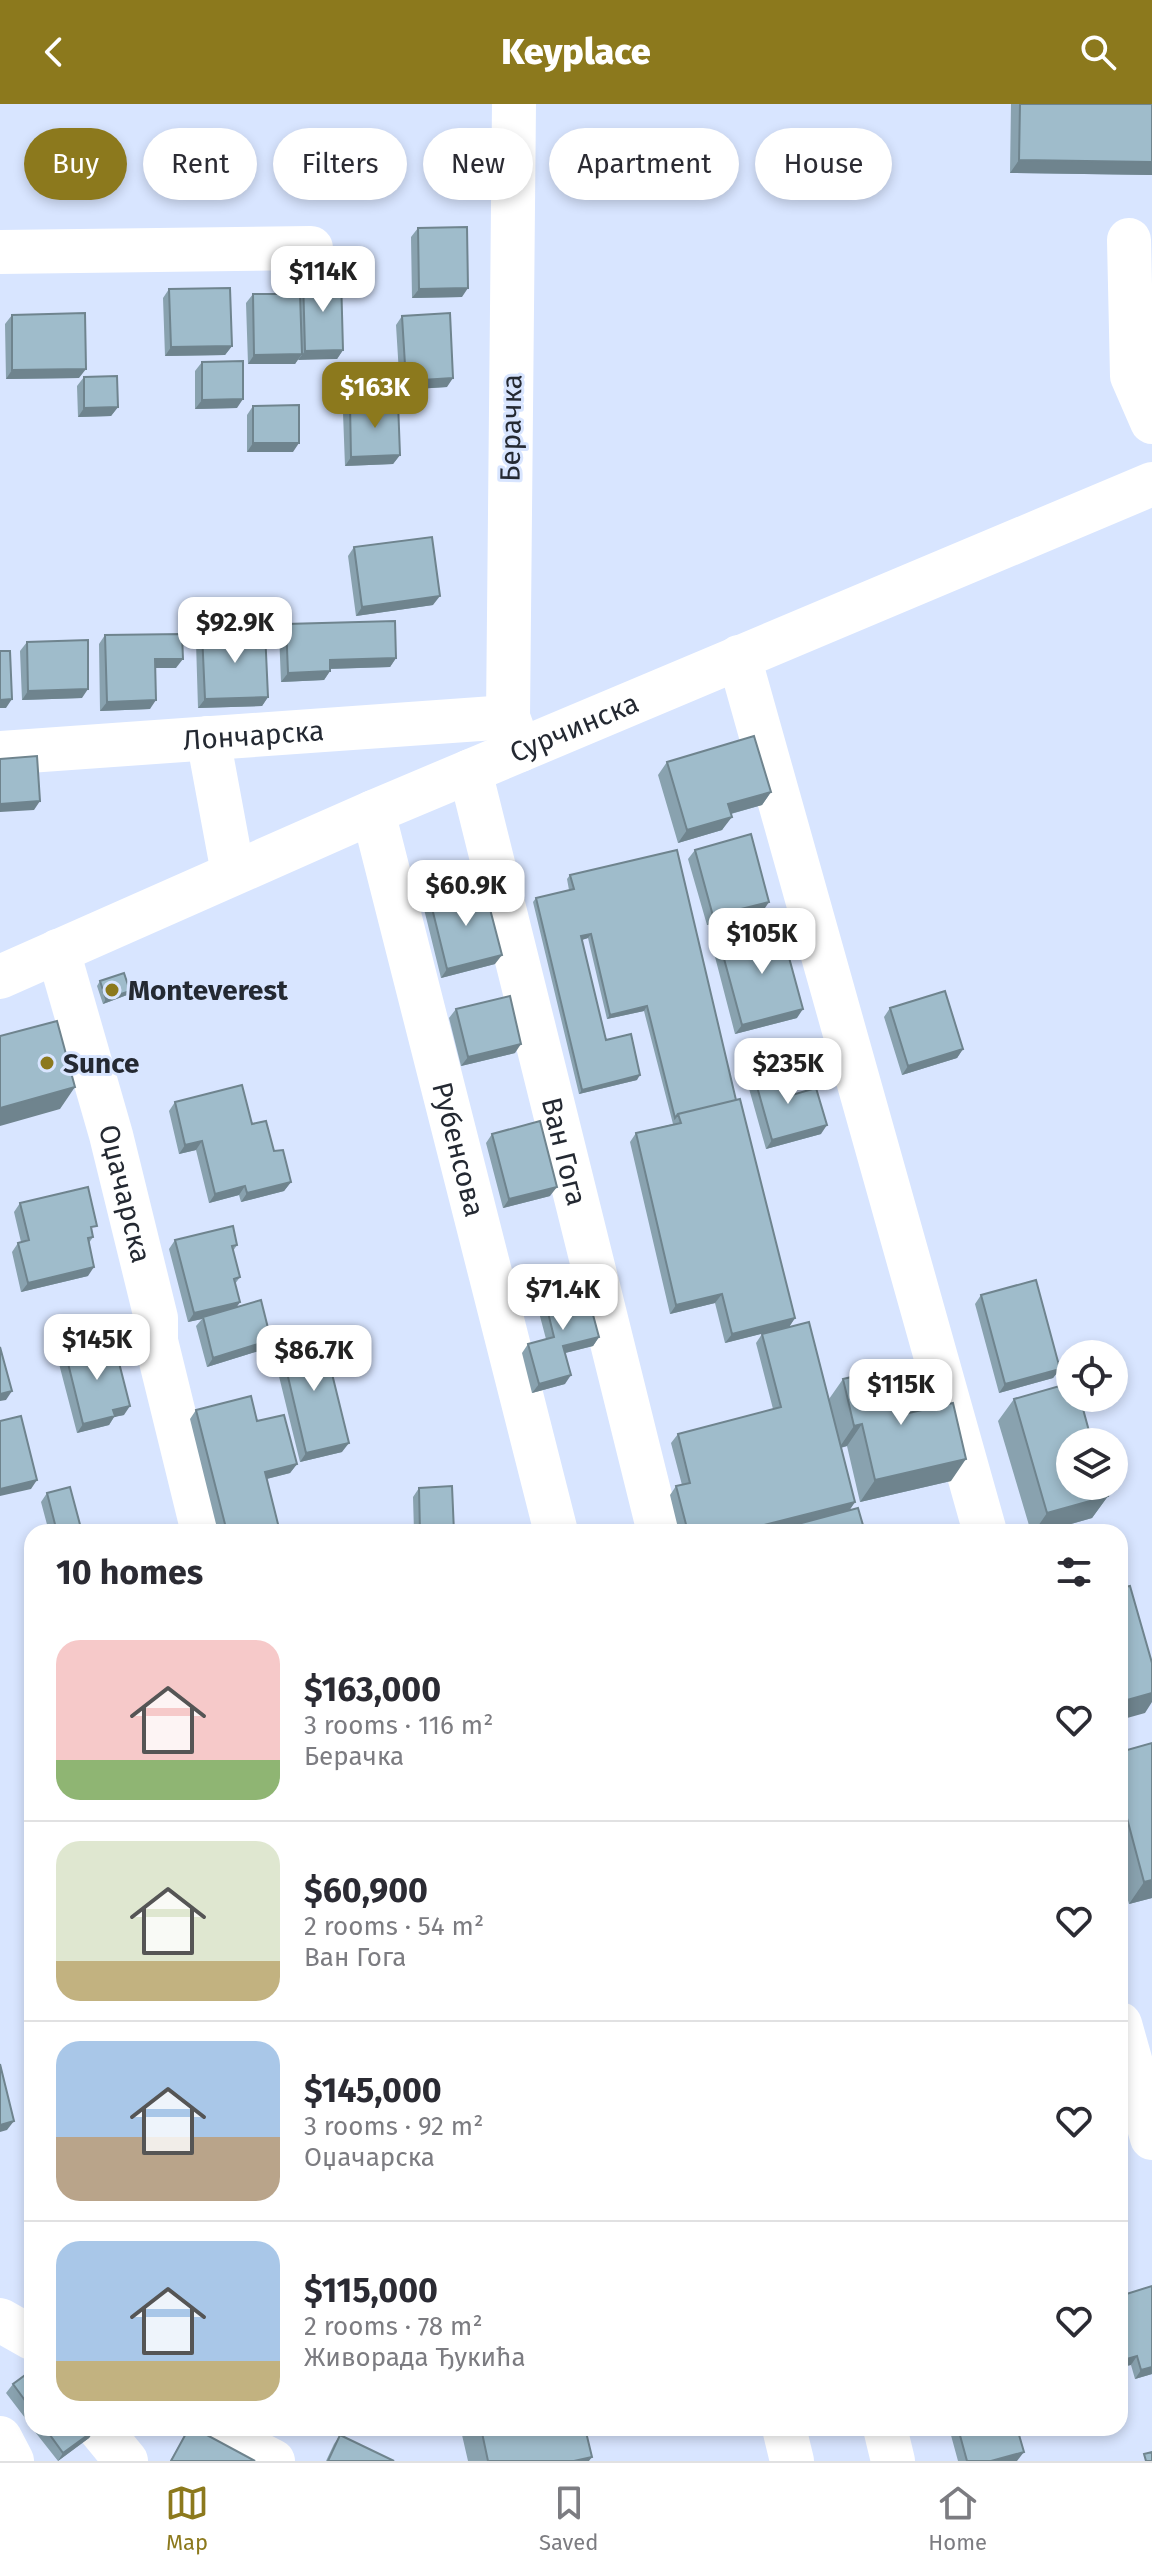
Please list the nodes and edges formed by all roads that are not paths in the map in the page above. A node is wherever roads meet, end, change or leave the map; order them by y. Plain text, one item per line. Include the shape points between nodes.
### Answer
1 (514, 104) edge
2 (1129, 240) dead end
3 (311, 248) dead end
4 (0, 252) edge
5 (1142, 372) edge
6 (1152, 422) edge
7 (1152, 484) edge
8 (739, 657) junction
9 (514, 733) junction
10 (208, 738) junction
11 (0, 753) edge
12 (470, 771) junction
13 (373, 812) junction
14 (233, 873) junction
15 (58, 951) junction
16 (0, 977) edge
17 (201, 1524) edge
18 (554, 1524) edge
19 (657, 1524) edge
20 (983, 1524) edge
21 (1128, 2052) edge
22 (1152, 2138) edge
23 (0, 2320) edge
24 (24, 2334) edge
25 (106, 2436) edge
26 (224, 2436) edge
27 (786, 2436) edge
28 (887, 2436) edge
29 (0, 2438) edge
30 (12, 2461) edge
31 (126, 2461) edge
32 (273, 2461) edge
33 (792, 2461) edge
34 (893, 2461) edge

1 - 9 street, Берачка
2 - 5 street
3 - 4 street
5 - 6 street
7 - 8 street, Сурчинска
8 - 9 street, Сурчинска
8 - 20 street
9 - 10 street, Лончарска
9 - 12 street, Сурчинска
10 - 11 street, Лончарска
10 - 14 street
12 - 13 street, Сурчинска
12 - 19 street, Ван Гога
13 - 14 street, Сурчинска
13 - 18 street, Рубенсова
14 - 15 street, Сурчинска
15 - 16 street, Сурчинска
15 - 17 street, Оџачарска via 111,1135
21 - 22 street
23 - 24 street
25 - 31 street
26 - 32 street
27 - 33 street
28 - 34 street
29 - 30 street

